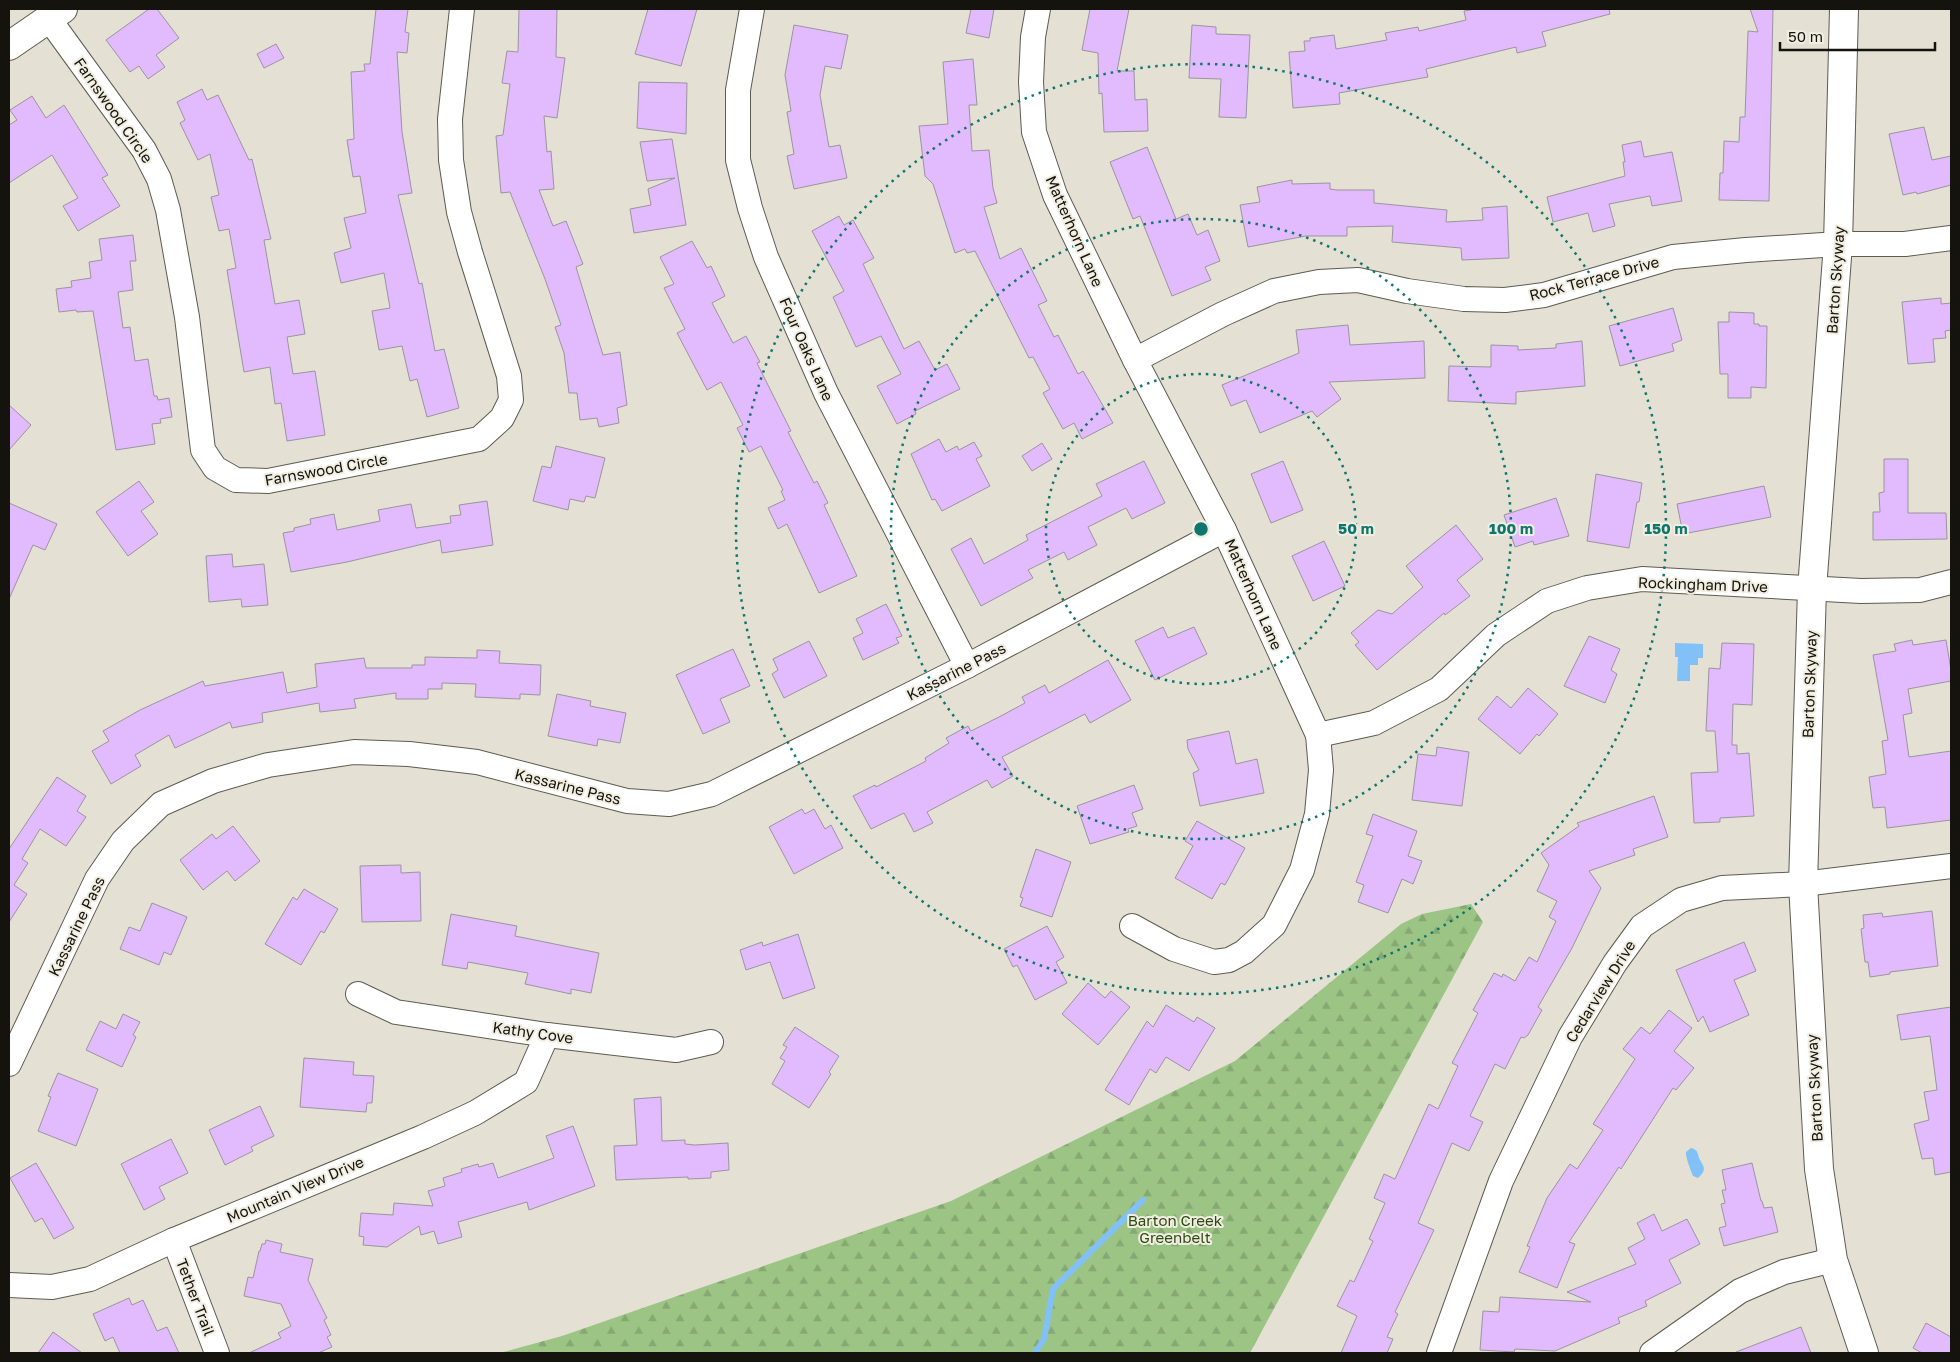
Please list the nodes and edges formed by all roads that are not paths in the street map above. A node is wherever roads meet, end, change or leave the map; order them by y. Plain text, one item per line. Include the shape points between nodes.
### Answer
1 (462, 9) edge
2 (752, 9) edge
3 (1038, 9) edge
4 (1844, 9) edge
5 (56, 14) edge
6 (9, 46) edge
7 (1951, 238) edge
8 (1838, 244) junction
9 (1135, 360) junction
10 (1224, 530) junction
11 (1951, 582) edge
12 (1812, 589) junction
13 (967, 666) junction
14 (1318, 735) junction
15 (1951, 866) edge
16 (1803, 884) junction
17 (1132, 926) dead end
18 (358, 994) dead end
19 (547, 1035) junction
20 (711, 1042) dead end
21 (9, 1064) edge
22 (174, 1240) junction
23 (1833, 1260) junction
24 (9, 1284) edge
25 (217, 1353) edge
26 (1438, 1353) edge
27 (1652, 1353) edge
28 (1864, 1353) edge

1 - 5 street, Farnswood Circle via 450,119 450,160 459,212 509,376 511,400 502,418 479,439 268,481 236,480 215,468 203,450 187,317 160,179
2 - 13 street, Four Oaks Lane via 738,90 738,160 766,257 826,393
3 - 9 street, Matterhorn Lane via 1031,82 1034,132 1055,195
4 - 8 street, Barton Skyway
5 - 6 street
7 - 8 street, Rock Terrace Drive via 1905,244
8 - 9 street, Rock Terrace Drive via 1673,257 1544,295 1505,300 1407,292 1358,280 1319,282 1274,291
8 - 12 street, Barton Skyway
9 - 10 street, Matterhorn Lane
10 - 13 street, Kassarine Pass
10 - 14 street, Matterhorn Lane
11 - 12 street, Rockingham Drive via 1920,590
12 - 14 street, Rockingham Drive via 1642,579 1587,588 1547,601 1496,635 1439,690 1374,723
12 - 16 street, Barton Skyway
13 - 21 street, Kassarine Pass via 712,794 669,804 627,801 477,762 409,754 354,752 268,765 214,781 161,804 124,840 97,879
14 - 17 street, Matterhorn Lane via 1321,770 1317,814 1302,870 1274,925 1244,952 1229,960 1214,962 1174,949
15 - 16 street, Cedarview Drive
16 - 23 street, Barton Skyway via 1819,1170
16 - 26 street, Cedarview Drive via 1722,888 1682,900 1642,926 1614,963 1570,1037 1501,1182
18 - 19 street, Kathy Cove via 396,1012
19 - 20 street, Kathy Cove via 676,1050
19 - 22 street, Mountain View Drive via 526,1082 475,1113
22 - 24 street, Mountain View Drive via 90,1279 52,1287
22 - 25 street, Tether Trail
23 - 27 street via 1784,1272 1740,1292
23 - 28 street, Barton Skyway

